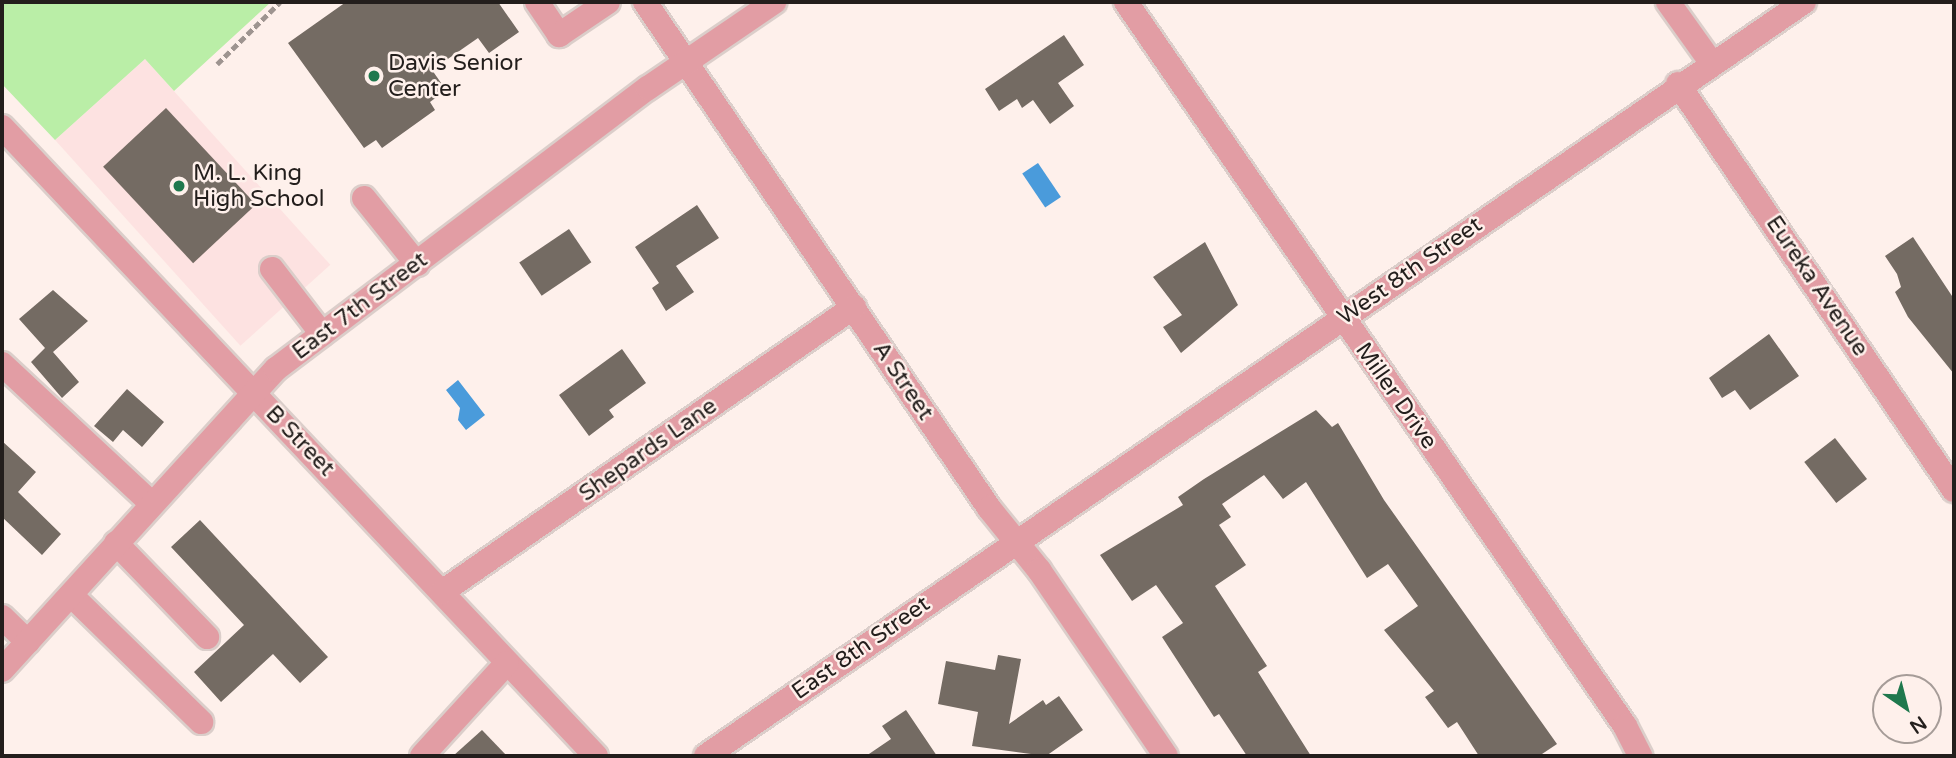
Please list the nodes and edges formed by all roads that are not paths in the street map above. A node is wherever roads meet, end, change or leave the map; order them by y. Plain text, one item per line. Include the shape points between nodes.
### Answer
1 (537, 2) edge
2 (608, 2) edge
3 (645, 2) edge
4 (774, 2) edge
5 (1126, 2) edge
6 (1668, 2) edge
7 (1804, 2) edge
8 (686, 62) junction
9 (1711, 62) junction
10 (1678, 84) junction
11 (2, 127) edge
12 (364, 198) dead end
13 (416, 264) junction
14 (272, 269) dead end
15 (854, 307) junction
16 (1342, 318) junction
17 (322, 334) junction
18 (2, 364) edge
19 (252, 391) junction
20 (1954, 490) edge
21 (151, 503) junction
22 (1016, 541) junction
23 (116, 543) junction
24 (442, 592) junction
25 (71, 595) junction
26 (2, 617) edge
27 (206, 637) dead end
28 (28, 642) junction
29 (507, 663) junction
30 (2, 670) edge
31 (201, 722) dead end
32 (422, 756) edge
33 (596, 756) edge
34 (706, 756) edge
35 (1166, 756) edge
36 (1640, 756) edge

1 - 2 street via 559,35
3 - 8 street, A Street
4 - 8 street, East 7th Street
5 - 16 street, Miller Drive
6 - 9 street
7 - 9 street, West 8th Street
8 - 13 street, East 7th Street
8 - 15 street, A Street
9 - 10 street, West 8th Street
10 - 16 street, West 8th Street
10 - 20 street, Eureka Avenue
11 - 19 street, B Street
12 - 13 street
13 - 17 street, East 7th Street
14 - 17 street
15 - 22 street, A Street
15 - 24 street, Shepards Lane
16 - 22 street, West 8th Street
16 - 36 street, Miller Drive via 1625,726
17 - 19 street, East 7th Street
18 - 21 street
19 - 21 street, East 7th Street
19 - 24 street, B Street
21 - 23 street, East 7th Street
22 - 34 street, East 8th Street
22 - 35 street, A Street
23 - 25 street, East 7th Street
23 - 27 street
24 - 29 street, B Street
25 - 28 street, East 7th Street
25 - 31 street
26 - 28 street
28 - 30 street, East 7th Street
29 - 32 street
29 - 33 street, B Street

